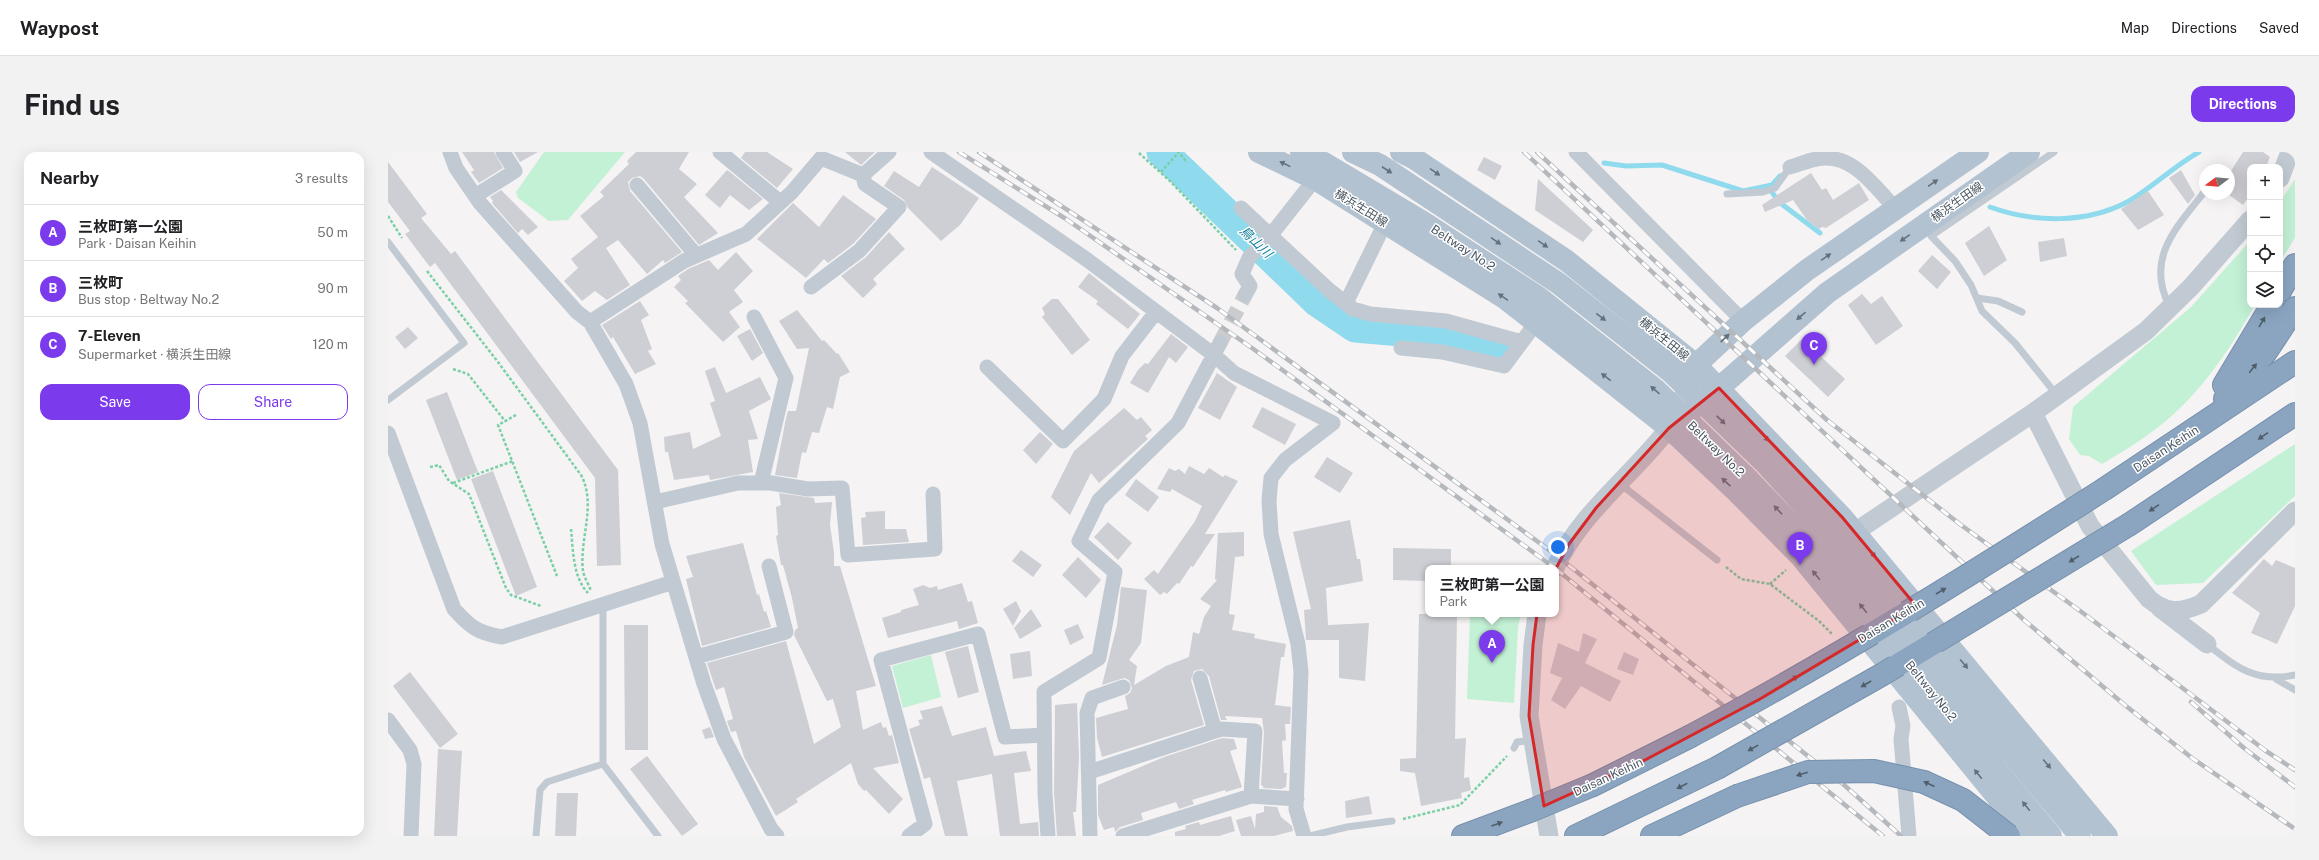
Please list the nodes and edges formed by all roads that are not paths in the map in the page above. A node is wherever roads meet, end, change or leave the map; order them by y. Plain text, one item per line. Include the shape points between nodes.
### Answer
1 (450, 152) edge
2 (503, 152) edge
3 (720, 152) edge
4 (889, 152) edge
5 (931, 152) edge
6 (1260, 152) edge
7 (1301, 152) edge
8 (1353, 152) edge
9 (1401, 152) edge
10 (1576, 152) edge
11 (1978, 152) edge
12 (2029, 152) edge
13 (2054, 152) edge
14 (2290, 152) edge
15 (1790, 167) joint
16 (2283, 170) edge
17 (863, 176) junction
18 (1315, 179) junction
19 (637, 185) dead end
20 (1728, 194) dead end
21 (475, 196) junction
22 (2199, 198) edge
23 (780, 202) junction
24 (1241, 208) dead end
25 (1895, 208) junction
26 (1385, 223) junction
27 (2247, 223) edge
28 (1270, 236) junction
29 (388, 242) edge
30 (696, 255) junction
31 (2295, 265) edge
32 (2283, 286) edge
33 (811, 287) dead end
34 (1245, 295) tunnel mouth
35 (1977, 298) junction
36 (1346, 303) junction
37 (2170, 307) junction
38 (2270, 308) edge
39 (2295, 308) edge
40 (1156, 312) junction
41 (2022, 312) dead end
42 (754, 317) dead end
43 (1743, 321) junction
44 (590, 322) junction
45 (1536, 323) junction
46 (1522, 342) junction
47 (1401, 348) dead end
48 (1217, 349) junction
49 (2295, 362) edge
50 (1696, 365) junction
51 (987, 367) dead end
52 (1719, 388) junction
53 (2058, 396) junction
54 (388, 400) edge
55 (2033, 413) junction
56 (2295, 414) edge
57 (1669, 428) junction
58 (388, 433) edge
59 (2186, 436) junction
60 (761, 483) junction
61 (1619, 483) junction
62 (933, 494) dead end
63 (655, 502) junction
64 (2295, 512) edge
65 (1855, 532) junction
66 (1716, 560) road end
67 (1557, 565) edge
68 (769, 566) dead end
69 (673, 582) junction
70 (603, 604) junction
71 (2160, 608) junction
72 (1537, 617) edge
73 (2207, 644) joint
74 (696, 657) junction
75 (2295, 675) edge
76 (1200, 678) dead end
77 (2276, 679) junction
78 (1123, 687) dead end
79 (2295, 690) edge
80 (1899, 707) dead end
81 (388, 720) edge
82 (1215, 731) junction
83 (1044, 735) junction
84 (1533, 740) junction
85 (1514, 748) road end
86 (603, 764) junction
87 (1089, 772) junction
88 (1251, 796) junction
89 (1297, 799) junction
90 (1392, 821) road end
91 (411, 836) edge
92 (536, 836) edge
93 (658, 836) edge
94 (777, 836) edge
95 (909, 836) edge
96 (1048, 836) edge
97 (1090, 836) edge
98 (1123, 836) edge
99 (1304, 836) edge
100 (1310, 836) edge
101 (1463, 836) edge
102 (1549, 836) edge
103 (1576, 836) edge
104 (1652, 836) edge
105 (1909, 836) edge
106 (2009, 836) edge
107 (2029, 836) edge
108 (2051, 836) edge
109 (2080, 836) edge
110 (2107, 836) edge

1 - 21 street via 456,168
2 - 21 street via 515,171
3 - 23 street
4 - 17 street
5 - 40 street
18 -> 6 main road, 横浜生田線
108 -> 7 main road, Beltway No.2, bridge via 1814,548 1749,480 1656,390 1538,297 1423,222
8 -> 109 main road, Beltway No.2, bridge via 1380,165 1539,270 1671,372 1765,463 1830,534
9 -> 50 main road, 横浜生田線 via 1568,261
10 - 43 street
25 -> 11 main road, 横浜生田線
12 -> 52 main road, 横浜生田線 via 1827,292
13 - 35 lane via 1931,236 1955,261
14 - 16 street
15 - 20 lane via 1775,188 1763,192
15 - 25 street via 1818,158 1836,159 1858,169
17 - 23 street via 821,158
17 - 33 street via 865,184 899,207 859,251
18 - 26 main road, 横浜生田線
18 - 28 street
19 - 30 street
21 - 44 street via 578,312
22 - 37 lane via 2164,248 2160,272 2163,293
23 - 30 street via 746,234
24 - 28 street
43 -> 25 main road, 横浜生田線 via 1807,270
26 - 36 street
45 -> 26 main road, 横浜生田線 via 1506,299
27 - 37 street via 2192,287
28 - 34 street via 1248,260 1242,274 1250,286
28 - 36 street
29 - 54 lane via 464,343
30 - 44 street
31 - 32 highway
35 - 41 lane via 1998,301
35 - 53 lane via 1982,311 2015,343
36 - 46 street via 1353,309 1370,314 1446,320
37 - 53 street via 2146,331
59 -> 38 highway via 2228,381
59 -> 39 highway via 2238,386 2266,352
40 - 48 street
40 - 51 street via 1122,356 1104,400 1063,441
42 - 60 street via 786,378
50 -> 43 main road, 横浜生田線
44 - 63 street via 626,384 640,423
45 - 46 street
57 -> 45 main road, 横浜生田線
46 - 47 street via 1504,366 1442,352
48 - 83 street via 1178,423 1099,500 1078,541 1115,572 1099,658 1044,692
48 - 89 street via 1234,373 1333,423 1285,460 1271,478 1271,534 1298,644 1301,672
49 - 59 highway, Daisan Keihin
50 - 52 main road
50 - 57 street
52 - 57 main road, 横浜生田線
52 -> 65 main road
53 - 55 street
55 - 65 street
55 - 71 street via 2090,526 2149,600
56 -> 103 highway, bridge via 2130,524 1883,674 1717,768
57 - 61 street
107 -> 57 main road, 横浜生田線 via 1801,557
58 - 70 street via 454,609 468,625 484,634 502,637
101 -> 59 highway, Daisan Keihin, bridge via 1593,785 1760,699 1863,639
60 - 62 street via 808,489 842,488 848,555 935,549
60 - 63 street via 738,484
61 - 66 lane
61 - 67 street via 1569,544
63 - 69 street via 662,544
64 - 71 street via 2201,604 2188,610 2172,611
65 -> 110 main road
68 - 74 street via 786,632
69 - 70 street
69 - 74 street
70 - 86 lane
71 - 73 street
72 - 84 street via 1529,716
73 - 77 lane via 2236,667
74 - 94 street via 724,740
75 - 77 lane
76 - 82 street
77 - 79 lane
78 - 87 street via 1092,698 1087,713
80 - 105 street via 1904,726 1901,740
81 - 91 street via 410,750 414,764
82 - 87 street
82 - 88 street via 1255,731
83 - 95 street via 1004,737 978,634 881,660 925,824
83 - 96 street
84 - 85 lane via 1517,742
84 - 102 street
86 - 92 lane via 547,782 540,790
86 - 93 lane
87 - 97 street
88 - 89 street
88 - 98 street
89 - 99 street via 1296,808
90 - 100 lane via 1348,827
106 -> 104 highway, bridge via 1963,800 1924,782 1874,770 1808,772 1737,796

